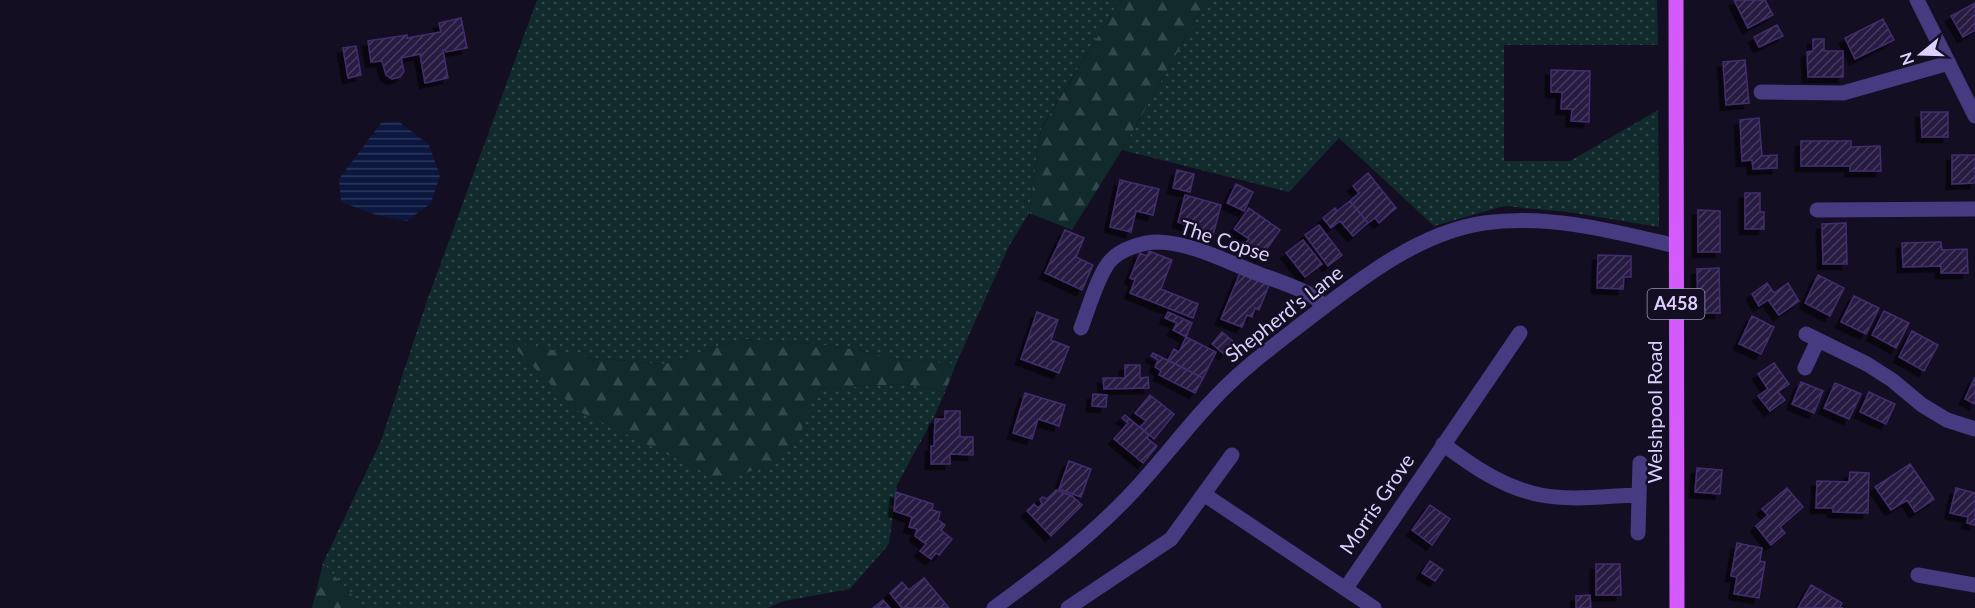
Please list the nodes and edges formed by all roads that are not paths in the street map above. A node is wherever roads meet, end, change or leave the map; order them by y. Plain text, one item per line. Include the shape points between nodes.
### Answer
1 (1676, 0) edge
2 (1917, 0) edge
3 (1949, 63) junction
4 (1761, 92) dead end
5 (1975, 116) edge
6 (1975, 208) edge
7 (1817, 210) dead end
8 (1676, 246) junction
9 (1324, 308) junction
10 (1081, 328) dead end
11 (1520, 333) dead end
12 (1805, 368) dead end
13 (1975, 429) edge
14 (1443, 444) junction
15 (1232, 455) dead end
16 (1640, 463) dead end
17 (1205, 495) junction
18 (1638, 495) junction
19 (1638, 533) dead end
20 (1918, 575) dead end
21 (1975, 585) edge
22 (1346, 588) junction
23 (994, 608) edge
24 (1068, 608) edge
25 (1374, 608) edge
26 (1677, 608) edge

1 - 8 main road, Welshpool Road / A458
2 - 3 street
3 - 4 street via 1843,93
3 - 5 street
6 - 7 street
8 - 9 street, Shepherd's Lane via 1543,220 1481,224 1452,231 1410,249
8 - 26 main road, Welshpool Road / A458
9 - 10 street, The Copse via 1305,292 1271,278 1179,245 1156,242 1124,251 1111,260
9 - 23 street, Shepherd's Lane via 1254,361 1211,401 1123,502 1068,554
11 - 14 street, Morris Grove
12 - 13 street via 1812,337 1884,375 1947,420
14 - 18 street via 1475,468 1540,495
14 - 22 street, Morris Grove
15 - 17 street
16 - 18 street
17 - 22 street
17 - 24 street via 1172,539
18 - 19 street
20 - 21 street
22 - 25 street

